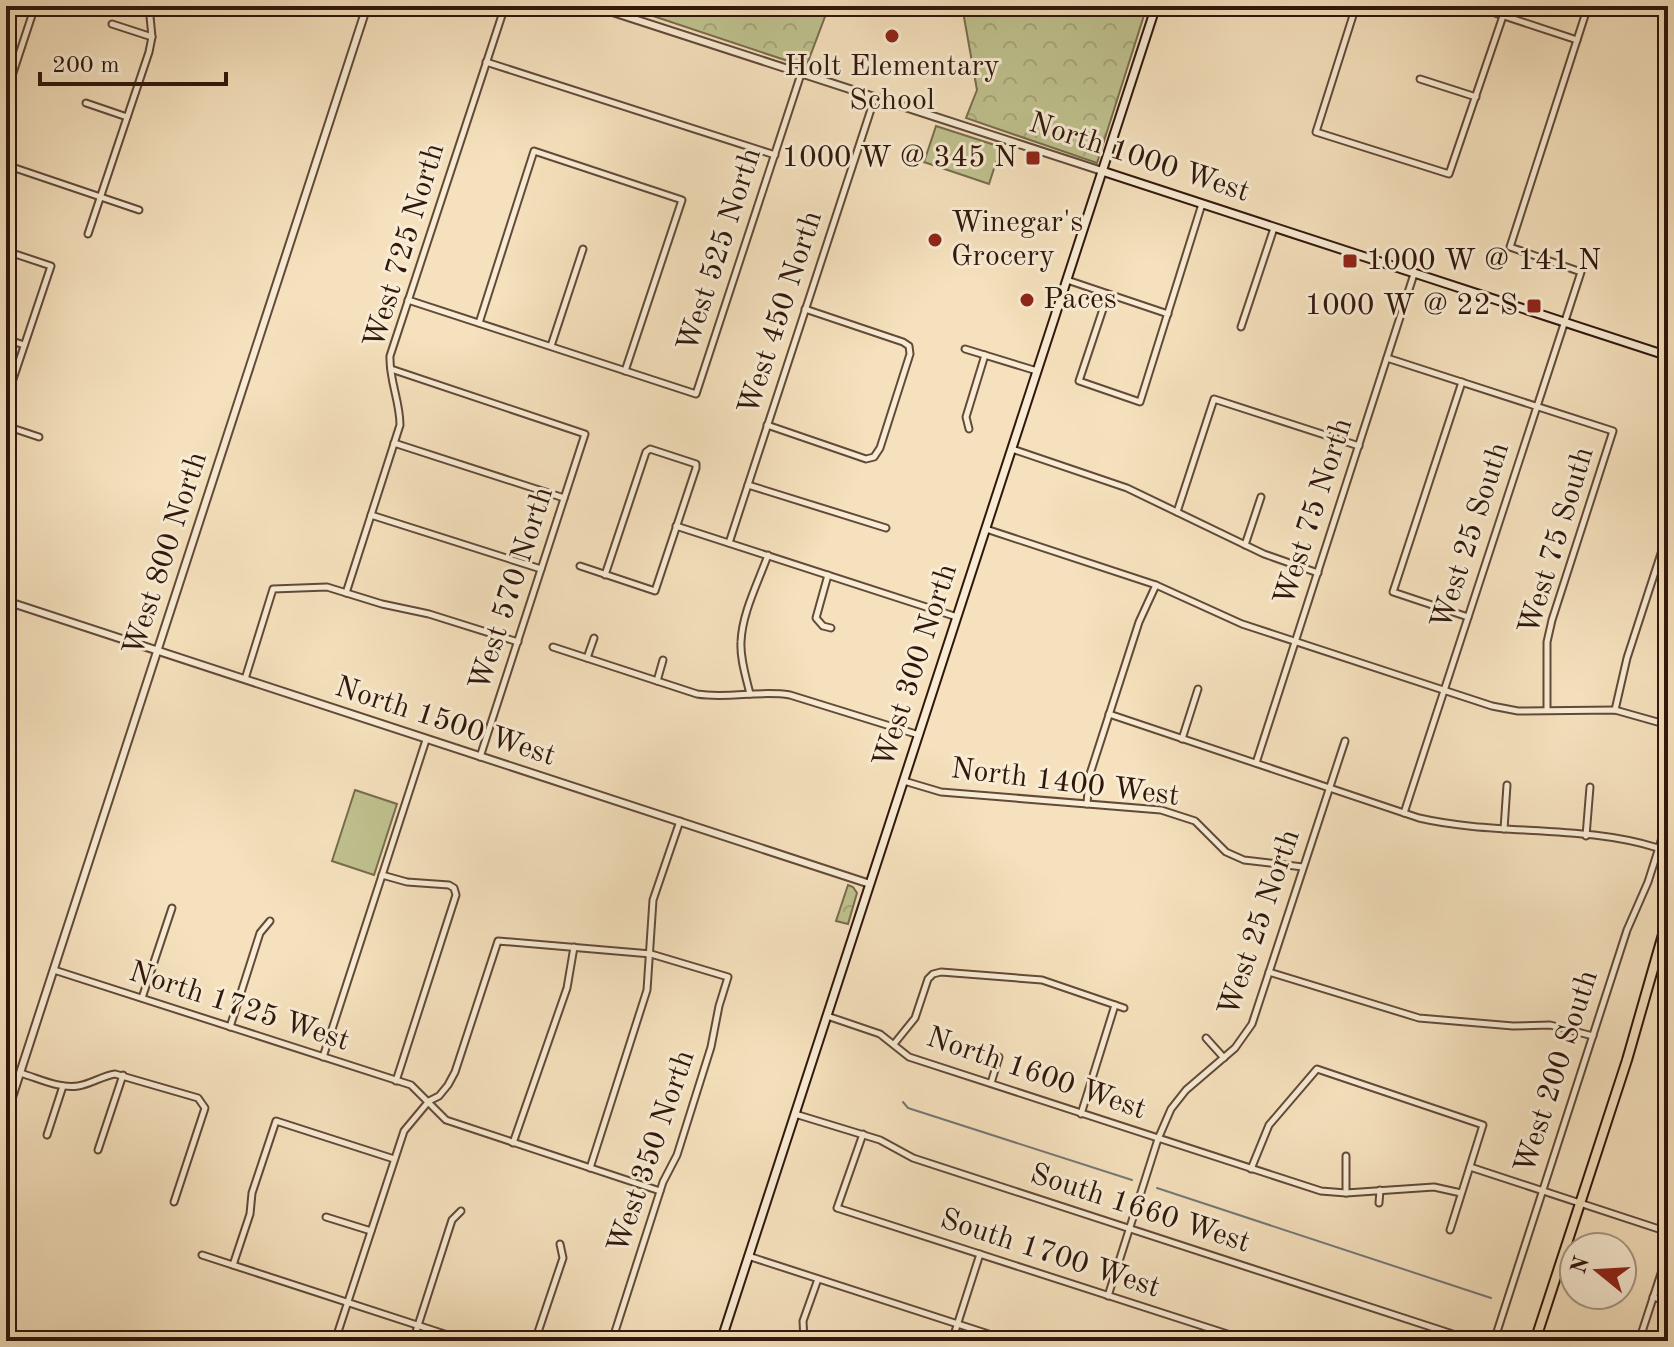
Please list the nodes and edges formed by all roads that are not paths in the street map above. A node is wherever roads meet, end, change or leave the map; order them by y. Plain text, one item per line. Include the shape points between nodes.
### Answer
1 (35, 6) edge
2 (149, 6) edge
3 (367, 6) edge
4 (505, 6) edge
5 (594, 6) edge
6 (1156, 6) edge
7 (1356, 6) edge
8 (1474, 6) edge
9 (1588, 6) edge
10 (1503, 16) junction
11 (112, 24) dead end
12 (152, 37) junction
13 (1577, 40) junction
14 (486, 62) junction
15 (801, 74) junction
16 (1420, 79) dead end
17 (6, 94) edge
18 (875, 97) junction
19 (1476, 97) junction
20 (86, 103) dead end
21 (127, 117) junction
22 (775, 155) junction
23 (6, 165) edge
24 (1102, 171) junction
25 (100, 197) junction
26 (1202, 204) junction
27 (139, 210) dead end
28 (1274, 228) junction
29 (88, 234) dead end
30 (583, 249) dead end
31 (6, 251) edge
32 (1414, 274) junction
33 (1067, 280) junction
34 (1108, 294) junction
35 (408, 300) junction
36 (805, 309) junction
37 (1168, 314) junction
38 (1564, 322) junction
39 (479, 323) junction
40 (1241, 327) dead end
41 (6, 339) edge
42 (24, 345) junction
43 (551, 346) junction
44 (965, 349) dead end
45 (985, 355) junction
46 (1668, 356) edge
47 (1387, 358) junction
48 (390, 368) junction
49 (625, 371) junction
50 (1037, 371) junction
51 (1462, 382) junction
52 (6, 400) edge
53 (1537, 406) junction
54 (767, 425) junction
55 (6, 426) edge
56 (969, 429) dead end
57 (39, 437) dead end
58 (394, 443) junction
59 (1359, 446) junction
60 (1012, 449) junction
61 (748, 485) junction
62 (1261, 497) dead end
63 (564, 498) junction
64 (1177, 512) junction
65 (371, 515) junction
66 (676, 526) junction
67 (886, 528) dead end
68 (986, 529) junction
69 (1668, 532) edge
70 (729, 543) junction
71 (1245, 545) junction
72 (768, 555) junction
73 (580, 566) dead end
74 (541, 569) junction
75 (1318, 573) junction
76 (605, 575) junction
77 (828, 575) junction
78 (1156, 585) junction
79 (346, 593) junction
80 (6, 601) edge
81 (957, 617) junction
82 (1468, 617) junction
83 (831, 628) dead end
84 (594, 638) dead end
85 (1295, 641) junction
86 (518, 642) junction
87 (553, 647) dead end
88 (158, 652) junction
89 (587, 658) junction
90 (663, 660) dead end
91 (244, 680) junction
92 (657, 681) junction
93 (1198, 689) dead end
94 (1444, 691) junction
95 (750, 694) junction
96 (1615, 710) junction
97 (1547, 711) junction
98 (1109, 714) junction
99 (1668, 725) edge
100 (919, 735) junction
101 (1182, 739) junction
102 (426, 740) junction
103 (1345, 741) dead end
104 (480, 757) junction
105 (1256, 763) junction
106 (904, 781) junction
107 (1507, 785) dead end
108 (1590, 787) dead end
109 (1329, 788) junction
110 (1087, 804) junction
111 (1404, 813) junction
112 (1668, 819) edge
113 (680, 821) junction
114 (1504, 829) junction
115 (1586, 836) junction
116 (1658, 848) junction
117 (1304, 867) junction
118 (382, 875) junction
119 (870, 884) junction
120 (172, 908) dead end
121 (1668, 917) edge
122 (270, 921) dead end
123 (574, 947) junction
124 (651, 954) junction
125 (54, 970) junction
126 (1269, 972) junction
127 (142, 998) junction
128 (1115, 1005) junction
129 (1124, 1008) dead end
130 (827, 1016) junction
131 (230, 1027) junction
132 (1593, 1036) junction
133 (1206, 1038) dead end
134 (894, 1044) junction
135 (323, 1057) junction
136 (999, 1057) dead end
137 (1224, 1058) junction
138 (20, 1073) junction
139 (123, 1075) junction
140 (396, 1081) junction
141 (991, 1083) junction
142 (63, 1086) junction
143 (429, 1101) junction
144 (795, 1114) junction
145 (1081, 1114) junction
146 (6, 1116) edge
147 (863, 1134) junction
148 (47, 1135) dead end
149 (1158, 1139) junction
150 (513, 1143) junction
151 (98, 1150) dead end
152 (1346, 1156) dead end
153 (394, 1159) junction
154 (1470, 1167) junction
155 (590, 1168) junction
156 (1251, 1169) junction
157 (1380, 1190) junction
158 (1542, 1190) junction
159 (660, 1191) junction
160 (1346, 1193) junction
161 (1461, 1193) junction
162 (174, 1202) dead end
163 (1580, 1202) junction
164 (1379, 1203) dead end
165 (461, 1211) dead end
166 (326, 1217) dead end
167 (1129, 1230) junction
168 (1450, 1230) dead end
169 (371, 1231) junction
170 (1668, 1232) edge
171 (560, 1244) dead end
172 (1668, 1252) edge
173 (980, 1254) junction
174 (202, 1255) dead end
175 (748, 1256) junction
176 (233, 1265) junction
177 (818, 1279) junction
178 (1108, 1296) junction
179 (1653, 1297) junction
180 (348, 1302) junction
181 (1668, 1302) edge
182 (957, 1324) junction
183 (418, 1325) junction
184 (1236, 1339) edge
185 (335, 1341) edge
186 (413, 1341) edge
187 (466, 1341) edge
188 (535, 1341) edge
189 (612, 1341) edge
190 (721, 1341) edge
191 (804, 1341) edge
192 (952, 1341) edge
193 (1010, 1341) edge
194 (1249, 1341) edge
195 (1474, 1341) edge
196 (1494, 1341) edge
197 (1535, 1341) edge
198 (1639, 1341) edge

1 - 17 street
2 - 12 street
3 - 88 street, West 800 North
4 - 14 street, West 725 North
5 - 15 street, North 1000 West
6 - 24 main road, West 300 North
7 - 19 street via 1316,132 1449,174
8 - 10 street
9 - 13 street
10 - 13 street
10 - 19 street
11 - 12 street
12 - 21 street
13 - 38 street, West 25 South via 1510,247 1581,272
14 - 22 street
14 - 35 street, West 725 North
15 - 18 street, North 1000 West
15 - 22 street, West 525 North
16 - 19 street
18 - 24 street, North 1000 West
18 - 36 street, West 450 North
20 - 21 street
21 - 25 street
22 - 49 street, West 525 North via 696,394
23 - 25 street
24 - 26 main road, North 1000 West
24 - 33 main road, West 300 North
25 - 27 street
25 - 29 street
26 - 28 main road, North 1000 West
26 - 37 street
28 - 32 main road, North 1000 West
28 - 40 street
30 - 43 street
31 - 42 street via 51,266
32 - 38 main road, North 1000 West
32 - 47 street, West 75 North
33 - 34 street
33 - 50 main road, West 300 North
34 - 37 street
34 - 37 street via 1079,381 1140,402
35 - 39 street
35 - 48 street, West 725 North
36 - 54 street, West 450 North
36 - 54 street via 909,346 880,448 866,459
38 - 46 main road, North 1000 West
38 - 53 street, West 25 South
39 - 43 street
39 - 49 street via 534,151 682,200
41 - 42 street
42 - 52 street
43 - 49 street
44 - 45 street
45 - 50 street
45 - 56 street via 966,417
47 - 51 street
47 - 59 street, West 75 North
48 - 58 street, West 725 North via 400,411
48 - 63 street, West 570 North via 585,434
50 - 60 main road, West 300 North
51 - 53 street
51 - 82 street via 1393,592
53 - 82 street, West 25 South
53 - 97 street, West 75 South via 1613,431 1552,620 1545,667
54 - 61 street, West 450 North
55 - 57 street
58 - 63 street
58 - 65 street, West 725 North
59 - 64 street via 1214,399
59 - 75 street, West 75 North
60 - 64 street via 1106,479
60 - 68 main road, West 300 North
61 - 67 street
61 - 70 street, West 450 North
62 - 71 street
63 - 74 street, West 570 North
64 - 71 street
65 - 74 street
65 - 79 street, West 725 North
66 - 70 street
66 - 76 street via 655,591
66 - 76 street via 696,464 650,449
68 - 78 street
68 - 81 main road, West 300 North
69 - 96 street
70 - 72 street
71 - 75 street
72 - 77 street
72 - 95 street via 742,627 741,654
73 - 76 street
74 - 86 street, West 570 North
75 - 85 street, West 75 North
77 - 81 street
77 - 83 street via 816,618
78 - 85 street via 1242,624
78 - 98 street
79 - 86 street
79 - 91 street via 327,587 273,589
80 - 88 street, North 1500 West
81 - 100 main road, West 300 North
82 - 94 street, West 25 South
84 - 89 street
85 - 94 street
85 - 105 street, West 75 North
86 - 104 street, West 570 North
87 - 89 street
88 - 91 street, North 1500 West
88 - 125 street, West 800 North
89 - 92 street
90 - 92 street
91 - 102 street, North 1500 West
92 - 95 street via 719,698
93 - 101 street
94 - 97 street via 1492,706
94 - 111 street, West 25 South
95 - 100 street via 790,695
96 - 97 street
96 - 99 street
98 - 101 street
98 - 110 street via 1089,777
100 - 106 main road, West 300 North
101 - 105 street
102 - 104 street, North 1500 West
102 - 118 street
103 - 109 street, West 25 North
104 - 113 street, North 1500 West
105 - 109 street
106 - 110 street, North 1400 West via 941,792
106 - 119 main road, West 300 North
107 - 114 street
108 - 115 street
109 - 111 street
109 - 117 street, West 25 North
110 - 117 street, North 1400 West via 1179,814 1244,860
111 - 114 street via 1438,823
112 - 116 street, West 200 South
113 - 119 street, North 1500 West
113 - 124 street via 653,900
114 - 115 street
115 - 116 street
116 - 132 street, West 200 South
117 - 126 street, West 25 North
118 - 135 street
118 - 140 street via 449,885 456,895
119 - 130 main road, West 300 North
120 - 127 street
121 - 163 main road
122 - 131 street via 260,933
123 - 124 street
123 - 143 street via 498,941 455,1072 439,1096
123 - 150 street via 567,988
124 - 155 street via 647,990
124 - 159 street, West 350 North via 728,977 677,1155
125 - 127 street, North 1725 West
125 - 138 street, West 800 North
126 - 132 street via 1419,1018 1550,1025
126 - 137 street, West 25 North via 1252,1024
127 - 131 street, North 1725 West
128 - 129 street
128 - 134 street via 1042,980 941,972 928,979 915,1018
128 - 145 street
130 - 134 street, North 1600 West
130 - 144 main road, West 300 North
131 - 135 street, North 1725 West
132 - 158 street, West 200 South
133 - 137 street
134 - 141 street, North 1600 West via 909,1057
135 - 140 street, North 1725 West
136 - 141 street
137 - 149 street, West 25 North via 1186,1090
138 - 142 street
138 - 146 street, West 800 North
139 - 142 street
139 - 151 street
139 - 162 street via 203,1102
140 - 143 street, North 1725 West via 411,1085
141 - 145 street, North 1600 West
142 - 148 street
143 - 150 street via 446,1120
143 - 153 street via 404,1131
144 - 147 street, South 1660 West
144 - 175 main road, West 300 North
145 - 149 street, North 1600 West
147 - 167 street, South 1660 West via 913,1158
147 - 173 street, South 1700 West via 837,1208
149 - 156 street, North 1600 West
149 - 167 street, West 25 North
150 - 155 street
152 - 160 street
153 - 169 street
153 - 176 street via 276,1121
154 - 156 street via 1483,1125 1317,1069 1269,1125
154 - 158 street
154 - 161 street
155 - 159 street
156 - 160 street, North 1600 West via 1321,1191
157 - 160 street, North 1600 West
157 - 161 street, North 1600 West via 1434,1187
157 - 164 street
158 - 163 street
158 - 196 street, West 200 South
159 - 189 street, West 350 North
161 - 168 street
163 - 170 street
163 - 197 main road
165 - 183 street via 452,1220
166 - 169 street
167 - 178 street, West 25 North
167 - 195 street, South 1660 West
169 - 180 street
171 - 188 street via 563,1258
172 - 179 street
173 - 178 street, South 1700 West
173 - 182 street
174 - 176 street
175 - 177 street
175 - 190 main road, West 300 North
176 - 180 street
177 - 182 street
177 - 191 street via 803,1321
178 - 184 street, South 1700 West
179 - 181 street
179 - 198 street
180 - 183 street
180 - 185 street
182 - 192 street
182 - 193 street
183 - 186 street
183 - 187 street
184 - 194 street, South 1700 West

